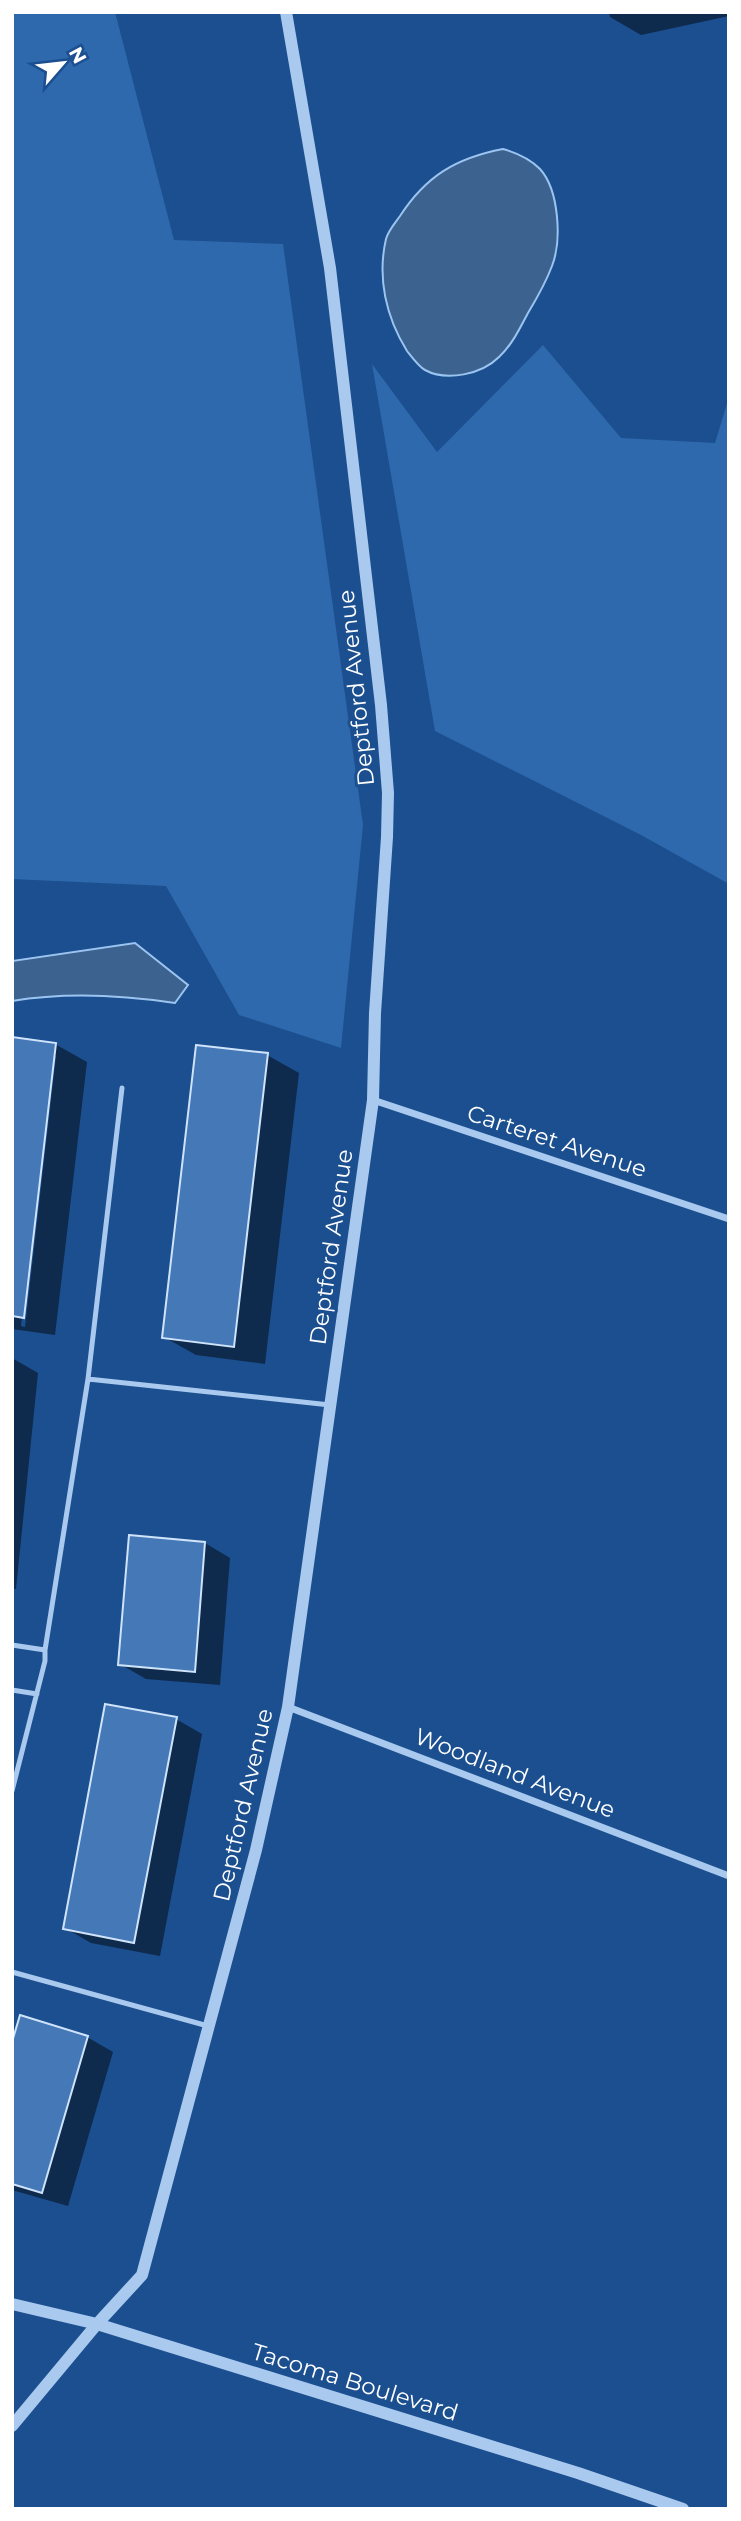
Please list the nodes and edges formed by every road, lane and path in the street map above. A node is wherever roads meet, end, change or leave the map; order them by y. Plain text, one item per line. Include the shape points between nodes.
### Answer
1 (286, 12) edge
2 (121, 1088) dead end
3 (373, 1100) junction
4 (729, 1219) edge
5 (88, 1380) junction
6 (330, 1405) junction
7 (12, 1645) edge
8 (45, 1650) junction
9 (12, 1690) edge
10 (37, 1694) junction
11 (288, 1707) junction
12 (12, 1791) edge
13 (729, 1876) edge
14 (12, 1972) edge
15 (209, 2026) junction
16 (12, 2304) edge
17 (97, 2324) junction
18 (12, 2426) edge
19 (683, 2509) edge

1 - 3 street, Deptford Avenue via 330,268 388,793
2 - 5 lane
3 - 4 street, Carteret Avenue
3 - 6 street, Deptford Avenue
5 - 6 lane
5 - 8 lane
6 - 11 street, Deptford Avenue
7 - 8 lane
8 - 10 lane
9 - 10 lane
10 - 12 lane
11 - 13 street, Woodland Avenue
11 - 15 street, Deptford Avenue
14 - 15 lane
15 - 17 street, Deptford Avenue via 142,2275
16 - 17 street, Tacoma Boulevard
17 - 18 street, Deptford Avenue
17 - 19 street, Tacoma Boulevard

